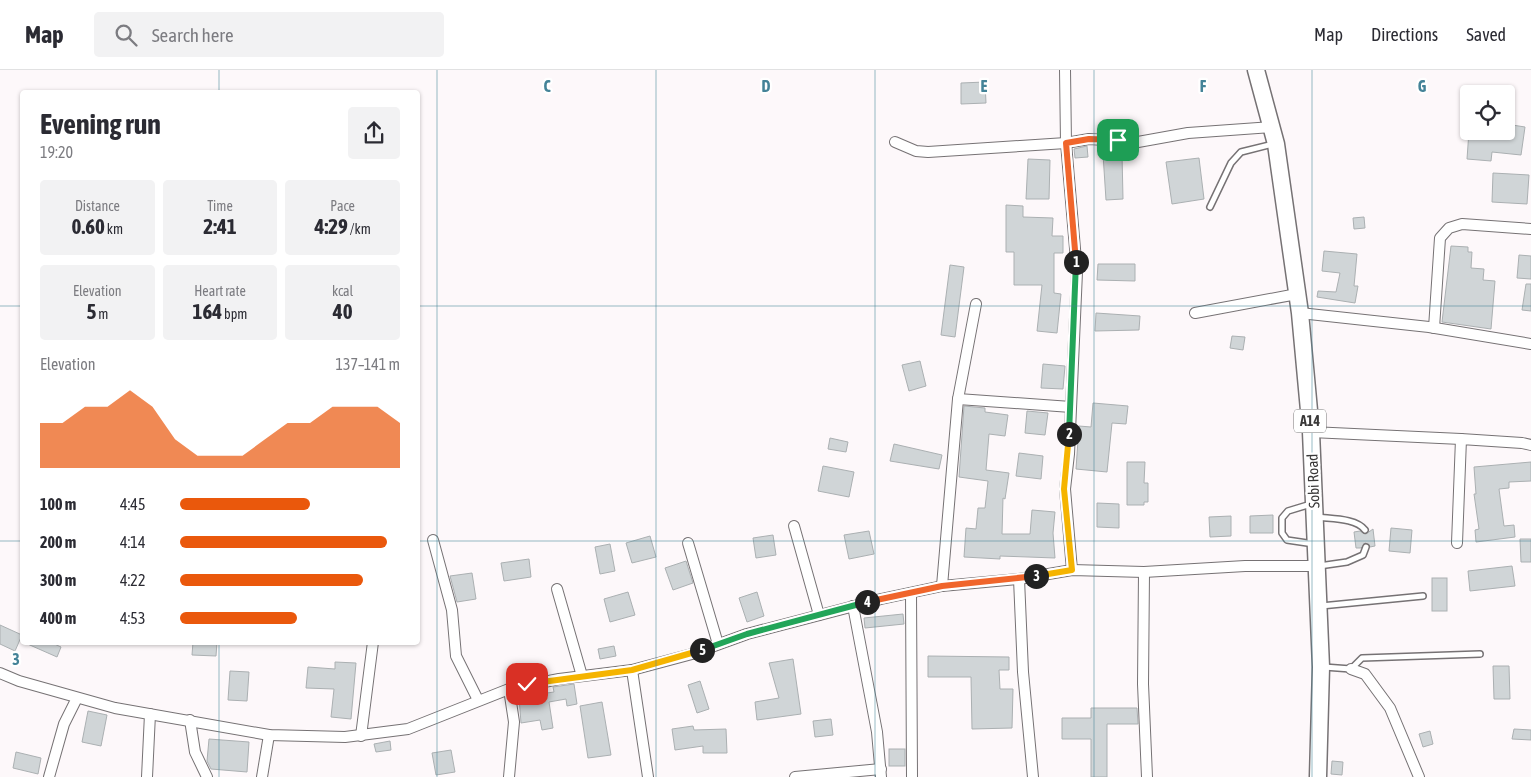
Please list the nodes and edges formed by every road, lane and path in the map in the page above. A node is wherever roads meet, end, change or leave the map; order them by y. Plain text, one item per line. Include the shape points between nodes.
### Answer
1 (1066, 70) edge
2 (1256, 70) edge
3 (1274, 135) junction
4 (895, 142) dead end
5 (1066, 143) junction
6 (1210, 207) dead end
7 (1531, 230) edge
8 (1297, 294) junction
9 (976, 304) dead end
10 (1195, 313) dead end
11 (1300, 314) junction
12 (1434, 328) junction
13 (1531, 344) edge
14 (958, 399) junction
15 (1071, 407) junction
16 (1311, 432) junction
17 (1461, 439) junction
18 (1531, 445) edge
19 (1314, 510) junction
20 (794, 526) dead end
21 (1365, 530) dead end
22 (432, 540) dead end
23 (688, 543) dead end
24 (1457, 543) dead end
25 (1315, 544) junction
26 (1366, 547) dead end
27 (1316, 566) junction
28 (1072, 570) junction
29 (1144, 572) junction
30 (1019, 579) junction
31 (942, 586) junction
32 (557, 589) dead end
33 (911, 593) junction
34 (1423, 596) dead end
35 (853, 606) junction
36 (1318, 606) junction
37 (819, 615) junction
38 (718, 644) junction
39 (372, 645) edge
40 (1480, 654) dead end
41 (1321, 667) junction
42 (1351, 669) junction
43 (632, 670) junction
44 (0, 673) edge
45 (582, 676) junction
46 (509, 689) junction
47 (77, 698) junction
48 (478, 700) junction
49 (150, 714) junction
50 (190, 720) junction
51 (269, 734) junction
52 (361, 736) junction
53 (881, 773) edge
54 (49, 777) edge
55 (147, 777) edge
56 (207, 777) edge
57 (262, 777) edge
58 (509, 777) edge
59 (648, 777) edge
60 (796, 777) edge
61 (912, 777) edge
62 (1033, 777) edge
63 (1147, 777) edge
64 (1318, 777) edge
65 (1419, 777) edge

1 - 5 street
2 - 3 highway, Sobi Road / A14
3 - 5 street via 1188,133 1138,142 1089,139
3 - 6 lane via 1241,152 1230,163
3 - 8 highway, Sobi Road / A14
4 - 5 street via 916,151 928,152
5 - 15 street via 1077,272
7 - 12 street via 1462,224 1449,228 1440,238
8 - 10 street
8 - 11 highway, Sobi Road / A14
9 - 14 street
11 - 12 street
11 - 16 highway, Sobi Road / A14
12 - 13 street
14 - 15 street
14 - 31 street
15 - 28 street via 1064,489
16 - 17 street
16 - 19 highway, Sobi Road / A14
17 - 18 street
17 - 24 street
19 - 21 lane via 1354,522
19 - 25 highway, Sobi Road / A14
19 - 25 lane via 1288,511 1282,518 1282,533 1287,540
20 - 37 street
22 - 48 street via 452,610 456,656
23 - 38 street
25 - 27 highway, Sobi Road / A14
26 - 27 lane via 1363,556 1347,562
27 - 29 street
27 - 36 highway, Sobi Road / A14
28 - 29 street
28 - 30 street
29 - 63 street via 1143,684
30 - 31 street
30 - 62 street via 1023,672
31 - 33 street
32 - 45 street
33 - 35 street
33 - 61 street
34 - 36 lane
35 - 37 street
35 - 53 street via 877,732
36 - 41 highway, Sobi Road / A14
37 - 38 street
38 - 43 street
39 - 52 street
40 - 42 lane via 1362,658
41 - 42 lane
41 - 64 highway, Sobi Road / A14
42 - 65 street via 1365,674 1390,708
43 - 45 street
43 - 59 street
44 - 47 street
45 - 46 street
46 - 48 street
46 - 58 street via 514,722
47 - 49 street
47 - 54 street via 64,724
48 - 52 street via 408,729
49 - 50 street
49 - 55 street
50 - 51 street
50 - 56 street via 195,752
51 - 52 street
51 - 57 street
53 - 60 street

